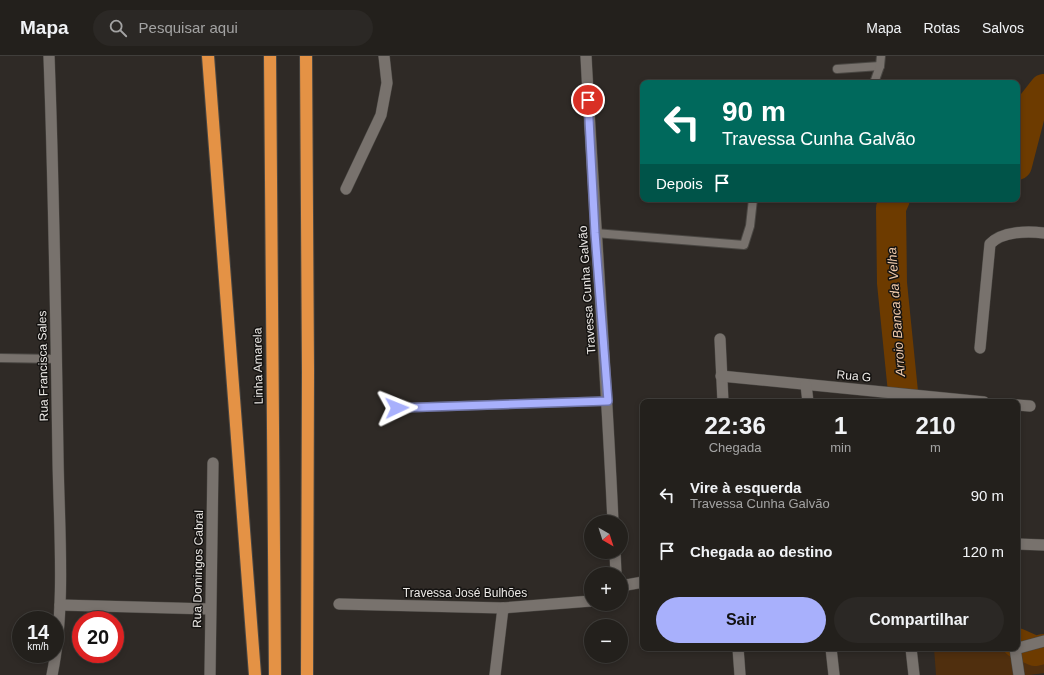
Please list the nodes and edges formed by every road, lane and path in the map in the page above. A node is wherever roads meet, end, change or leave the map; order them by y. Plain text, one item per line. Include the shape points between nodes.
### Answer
1 (49, 56) edge
2 (208, 56) edge
3 (270, 56) edge
4 (306, 56) edge
5 (384, 56) edge
6 (586, 56) edge
7 (881, 56) edge
8 (880, 66) junction
9 (837, 69) dead end
10 (875, 80) edge
11 (346, 189) dead end
12 (753, 202) edge
13 (595, 233) junction
14 (1044, 233) edge
15 (720, 339) dead end
16 (980, 348) dead end
17 (0, 358) edge
18 (57, 359) junction
19 (721, 376) junction
20 (806, 384) junction
21 (889, 397) edge
22 (723, 399) edge
23 (808, 399) edge
24 (927, 399) edge
25 (608, 401) junction
26 (1020, 405) edge
27 (1030, 406) dead end
28 (397, 408) dead end
29 (213, 463) dead end
30 (614, 515) edge
31 (1020, 544) edge
32 (1044, 545) edge
33 (640, 583) edge
34 (628, 585) edge
35 (584, 602) edge
36 (339, 604) dead end
37 (60, 605) junction
38 (503, 608) junction
39 (210, 609) junction
40 (1044, 641) edge
41 (1020, 647) edge
42 (738, 651) edge
43 (831, 651) edge
44 (911, 651) edge
45 (1015, 651) edge
46 (52, 675) edge
47 (210, 675) edge
48 (255, 675) edge
49 (275, 675) edge
50 (307, 675) edge
51 (495, 675) edge
52 (740, 675) edge
53 (834, 675) edge
54 (914, 675) edge
55 (1019, 675) edge

1 - 18 street, Rua Francisca Sales
2 - 48 highway
3 - 49 highway, Linha Amarela
4 - 50 highway
5 - 11 street via 387,83 381,115
6 - 13 street, Travessa Cunha Galvão
7 - 8 lane
8 - 9 lane
8 - 10 lane
12 - 13 lane via 750,226 744,245
13 - 25 street, Travessa Cunha Galvão
14 - 16 street via 1028,231 995,238 990,244
15 - 19 street
17 - 18 lane
18 - 37 street, Rua Francisca Sales
19 - 20 street, Rua G
19 - 22 street
20 - 21 street, Rua G
20 - 23 street
21 - 24 street, Rua G
25 - 28 lane
25 - 30 street, Travessa Cunha Galvão
26 - 27 street
29 - 39 street, Rua Domingos Cabral
31 - 32 street
33 - 34 street
35 - 38 street, Travessa José Bulhões
36 - 38 street, Travessa José Bulhões
37 - 39 street
37 - 46 street, Rua Francisca Sales via 57,652
38 - 51 street
39 - 47 street, Rua Domingos Cabral
40 - 41 street
42 - 52 street
43 - 53 street
44 - 54 street
45 - 55 street

